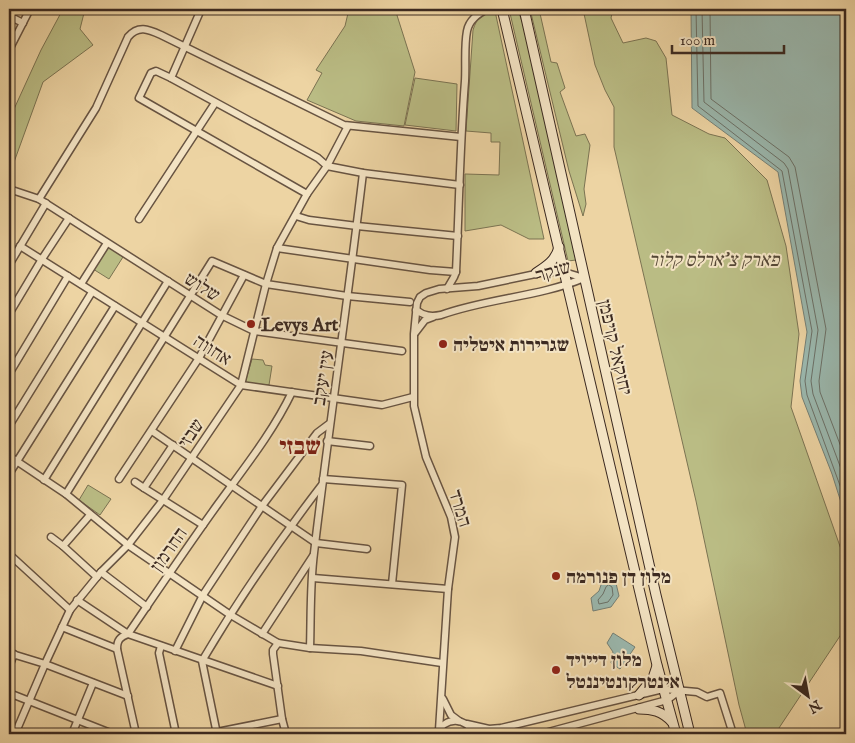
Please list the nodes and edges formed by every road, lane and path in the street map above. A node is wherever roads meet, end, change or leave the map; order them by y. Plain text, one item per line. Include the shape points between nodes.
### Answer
1 (30, 9) edge
2 (487, 9) edge
3 (502, 9) edge
4 (522, 9) edge
5 (199, 14) dead end
6 (9, 16) edge
7 (23, 23) junction
8 (185, 46) junction
9 (9, 50) edge
10 (171, 78) junction
11 (215, 103) junction
12 (348, 126) junction
13 (197, 132) junction
14 (461, 137) junction
15 (327, 166) junction
16 (364, 173) junction
17 (460, 185) junction
18 (9, 189) edge
19 (307, 194) junction
20 (39, 199) junction
21 (46, 203) junction
22 (296, 216) junction
23 (69, 218) junction
24 (139, 219) dead end
25 (357, 226) junction
26 (458, 236) junction
27 (107, 243) junction
28 (20, 246) junction
29 (559, 246) junction
30 (277, 248) junction
31 (42, 258) junction
32 (354, 259) junction
33 (9, 265) edge
34 (456, 272) junction
35 (564, 272) junction
36 (536, 274) junction
37 (244, 275) junction
38 (68, 276) junction
39 (584, 278) junction
40 (168, 282) junction
41 (81, 284) junction
42 (266, 284) junction
43 (567, 285) junction
44 (447, 289) junction
45 (92, 292) junction
46 (190, 296) junction
47 (347, 296) junction
48 (410, 302) dead end
49 (116, 306) junction
50 (416, 310) junction
51 (9, 314) edge
52 (221, 315) junction
53 (433, 317) junction
54 (141, 322) junction
55 (254, 331) junction
56 (414, 334) junction
57 (164, 336) junction
58 (342, 344) junction
59 (402, 351) dead end
60 (199, 358) junction
61 (9, 374) edge
62 (241, 386) junction
63 (292, 392) junction
64 (413, 397) junction
65 (334, 398) junction
66 (329, 424) junction
67 (9, 426) edge
68 (152, 431) junction
69 (327, 441) junction
70 (173, 445) junction
71 (370, 446) dead end
72 (9, 456) edge
73 (192, 458) junction
74 (18, 462) junction
75 (9, 474) edge
76 (119, 479) dead end
77 (44, 480) junction
78 (135, 482) dead end
79 (322, 482) junction
80 (232, 485) junction
81 (144, 488) junction
82 (66, 494) junction
83 (163, 500) junction
84 (262, 506) junction
85 (90, 515) junction
86 (203, 525) junction
87 (293, 527) junction
88 (52, 537) dead end
89 (316, 543) junction
90 (128, 545) junction
91 (63, 546) junction
92 (367, 549) dead end
93 (9, 554) edge
94 (314, 555) junction
95 (169, 573) junction
96 (99, 575) junction
97 (313, 578) junction
98 (392, 584) junction
99 (448, 589) junction
100 (203, 595) junction
101 (78, 600) junction
102 (147, 607) junction
103 (70, 610) junction
104 (229, 614) junction
105 (62, 627) junction
106 (128, 634) junction
107 (262, 634) junction
108 (278, 643) junction
109 (161, 646) junction
110 (310, 648) junction
111 (117, 649) junction
112 (175, 651) junction
113 (11, 653) edge
114 (202, 661) junction
115 (442, 663) junction
116 (45, 664) junction
117 (657, 665) junction
118 (9, 667) edge
119 (92, 683) junction
120 (278, 686) junction
121 (663, 689) junction
122 (679, 691) junction
123 (9, 693) edge
124 (441, 695) junction
125 (639, 695) junction
126 (128, 696) junction
127 (667, 700) junction
128 (29, 701) junction
129 (638, 709) junction
130 (282, 719) junction
131 (78, 720) junction
132 (460, 721) junction
133 (467, 724) junction
134 (674, 725) junction
135 (438, 732) edge
136 (556, 732) edge
137 (216, 733) edge
138 (15, 734) edge
139 (72, 734) edge
140 (113, 734) edge
141 (136, 734) edge
142 (176, 734) edge
143 (207, 734) edge
144 (286, 734) edge
145 (474, 734) edge
146 (541, 734) edge
147 (676, 734) edge
148 (690, 734) edge
149 (733, 734) edge

1 - 7 street
2 - 14 street via 470,23 467,32
3 - 29 main road, יחזקאל קויפמן
4 - 39 main road, יחזקאל קויפמן
5 - 8 street
6 - 7 street
7 - 9 street
8 - 10 street
8 - 12 street
8 - 20 street via 148,29 137,30 128,37 96,108
10 - 11 street
10 - 13 street via 156,71 151,73 139,98
11 - 13 street
11 - 15 street via 318,158
12 - 14 street
12 - 15 street, שבזי
13 - 19 street
13 - 24 street
14 - 17 street
15 - 16 street
15 - 19 street, שבזי
16 - 17 street
16 - 25 street, עין יעקב
17 - 26 street
18 - 20 street, שלוש
19 - 22 street, שבזי
20 - 21 street, שלוש
21 - 23 street, שלוש
21 - 28 street
22 - 25 street
22 - 30 street, שבזי
23 - 27 street, שלוש
23 - 31 street
25 - 26 street
25 - 32 street, עין יעקב
26 - 34 street
27 - 40 street, שלוש
27 - 41 street
28 - 31 street, אחווה
28 - 33 street
29 - 35 main road, יחזקאל קויפמן
29 - 36 main road via 554,260
30 - 32 street
30 - 42 street, שבזי
31 - 38 street, אחווה
31 - 51 street
32 - 34 street
32 - 47 street, עין יעקב
34 - 44 street
35 - 36 street, שנקר
35 - 39 street, שנקר
35 - 43 main road, יחזקאל קויפמן
36 - 44 street, שנקר
37 - 42 street
37 - 46 street via 212,260
37 - 52 street
38 - 41 street, אחווה
38 - 61 street
39 - 43 street, שנקר
39 - 122 main road, יחזקאל קויפמן
40 - 46 street, שלוש
40 - 54 street
41 - 45 street, אחווה
42 - 47 street
42 - 55 street, שבזי
43 - 53 street, שנקר
43 - 117 main road, יחזקאל קויפמן
44 - 50 street, שנקר via 420,297
45 - 49 street, אחווה
45 - 67 street
46 - 52 street, שלוש
46 - 57 street
47 - 48 street
47 - 58 street, עין יעקב
49 - 54 street, אחווה
49 - 74 street
50 - 53 street
50 - 56 street, המרד
52 - 55 street, שלוש
52 - 60 street
53 - 56 street via 425,320
54 - 57 street, אחווה
54 - 77 street
55 - 58 street, שלוש
55 - 62 street, שבזי
56 - 64 street, המרד
57 - 60 street, אחווה
57 - 82 street
58 - 59 street, שלוש
58 - 65 street, עין יעקב
60 - 62 street, אחווה
60 - 68 street
62 - 63 street, אחווה
62 - 73 street, שבזי
63 - 65 street, אחווה
63 - 80 street, החרמון via 283,412
64 - 65 street, אחווה via 382,406
64 - 99 street, המרד via 426,457 454,530 455,546
65 - 66 street, עין יעקב
66 - 69 street, עין יעקב
66 - 84 street via 317,432
68 - 70 street
68 - 76 street
69 - 71 street
69 - 79 street, עין יעקב
70 - 73 street
70 - 81 street
72 - 74 street
73 - 80 street
73 - 83 street, שבזי
74 - 75 street
74 - 77 street
77 - 82 street
78 - 81 street
79 - 87 street
79 - 89 street, עין יעקב
79 - 98 street via 402,485
80 - 84 street
80 - 86 street, החרמון
81 - 83 street
82 - 85 street
83 - 86 street
83 - 90 street, שבזי
84 - 87 street
84 - 100 street
85 - 90 street
85 - 91 street
86 - 95 street, החרמון
87 - 89 street
87 - 104 street
88 - 91 street
89 - 92 street
89 - 94 street, עין יעקב
90 - 95 street
90 - 96 street, שבזי
91 - 96 street
93 - 103 street
94 - 97 street, עין יעקב
94 - 107 street
95 - 100 street
95 - 102 street, החרמון
96 - 101 street, שבזי
96 - 102 street
97 - 98 street
97 - 110 street, עין יעקב
98 - 99 street
99 - 115 street, המרד
100 - 104 street
100 - 112 street
101 - 103 street, שבזי
101 - 106 street
102 - 106 street, החרמון
103 - 105 street, שבזי
104 - 107 street
104 - 114 street
105 - 111 street
105 - 116 street, שבזי
106 - 109 street
106 - 111 street, החרמון via 121,637
107 - 108 street
108 - 110 street
108 - 120 street via 273,652
109 - 112 street
109 - 142 street via 159,653
110 - 115 street via 361,651
111 - 126 street
112 - 114 street
113 - 116 street
113 - 118 street
114 - 120 street
114 - 137 street
115 - 124 street, המרד
116 - 119 street
116 - 128 street, שבזי
117 - 121 main road, יחזקאל קויפמן
117 - 125 main road via 653,678
119 - 126 street
119 - 131 street
120 - 130 street
121 - 122 street
121 - 125 street
121 - 127 main road, יחזקאל קויפמן
122 - 127 street
122 - 148 main road, יחזקאל קויפמן
122 - 149 street via 697,692 707,697 720,694
123 - 128 street
124 - 132 street via 448,710
124 - 135 street, המרד
125 - 133 street via 502,728
126 - 141 street
127 - 129 street
127 - 134 main road, יחזקאל קויפמן
128 - 131 street
128 - 138 street, שבזי
129 - 134 main road via 655,710
129 - 136 street
130 - 137 street
130 - 144 street
131 - 139 street
131 - 140 street
132 - 133 street
132 - 135 street via 450,722
133 - 145 street
134 - 147 main road, יחזקאל קויפמן
136 - 146 street
137 - 143 street

